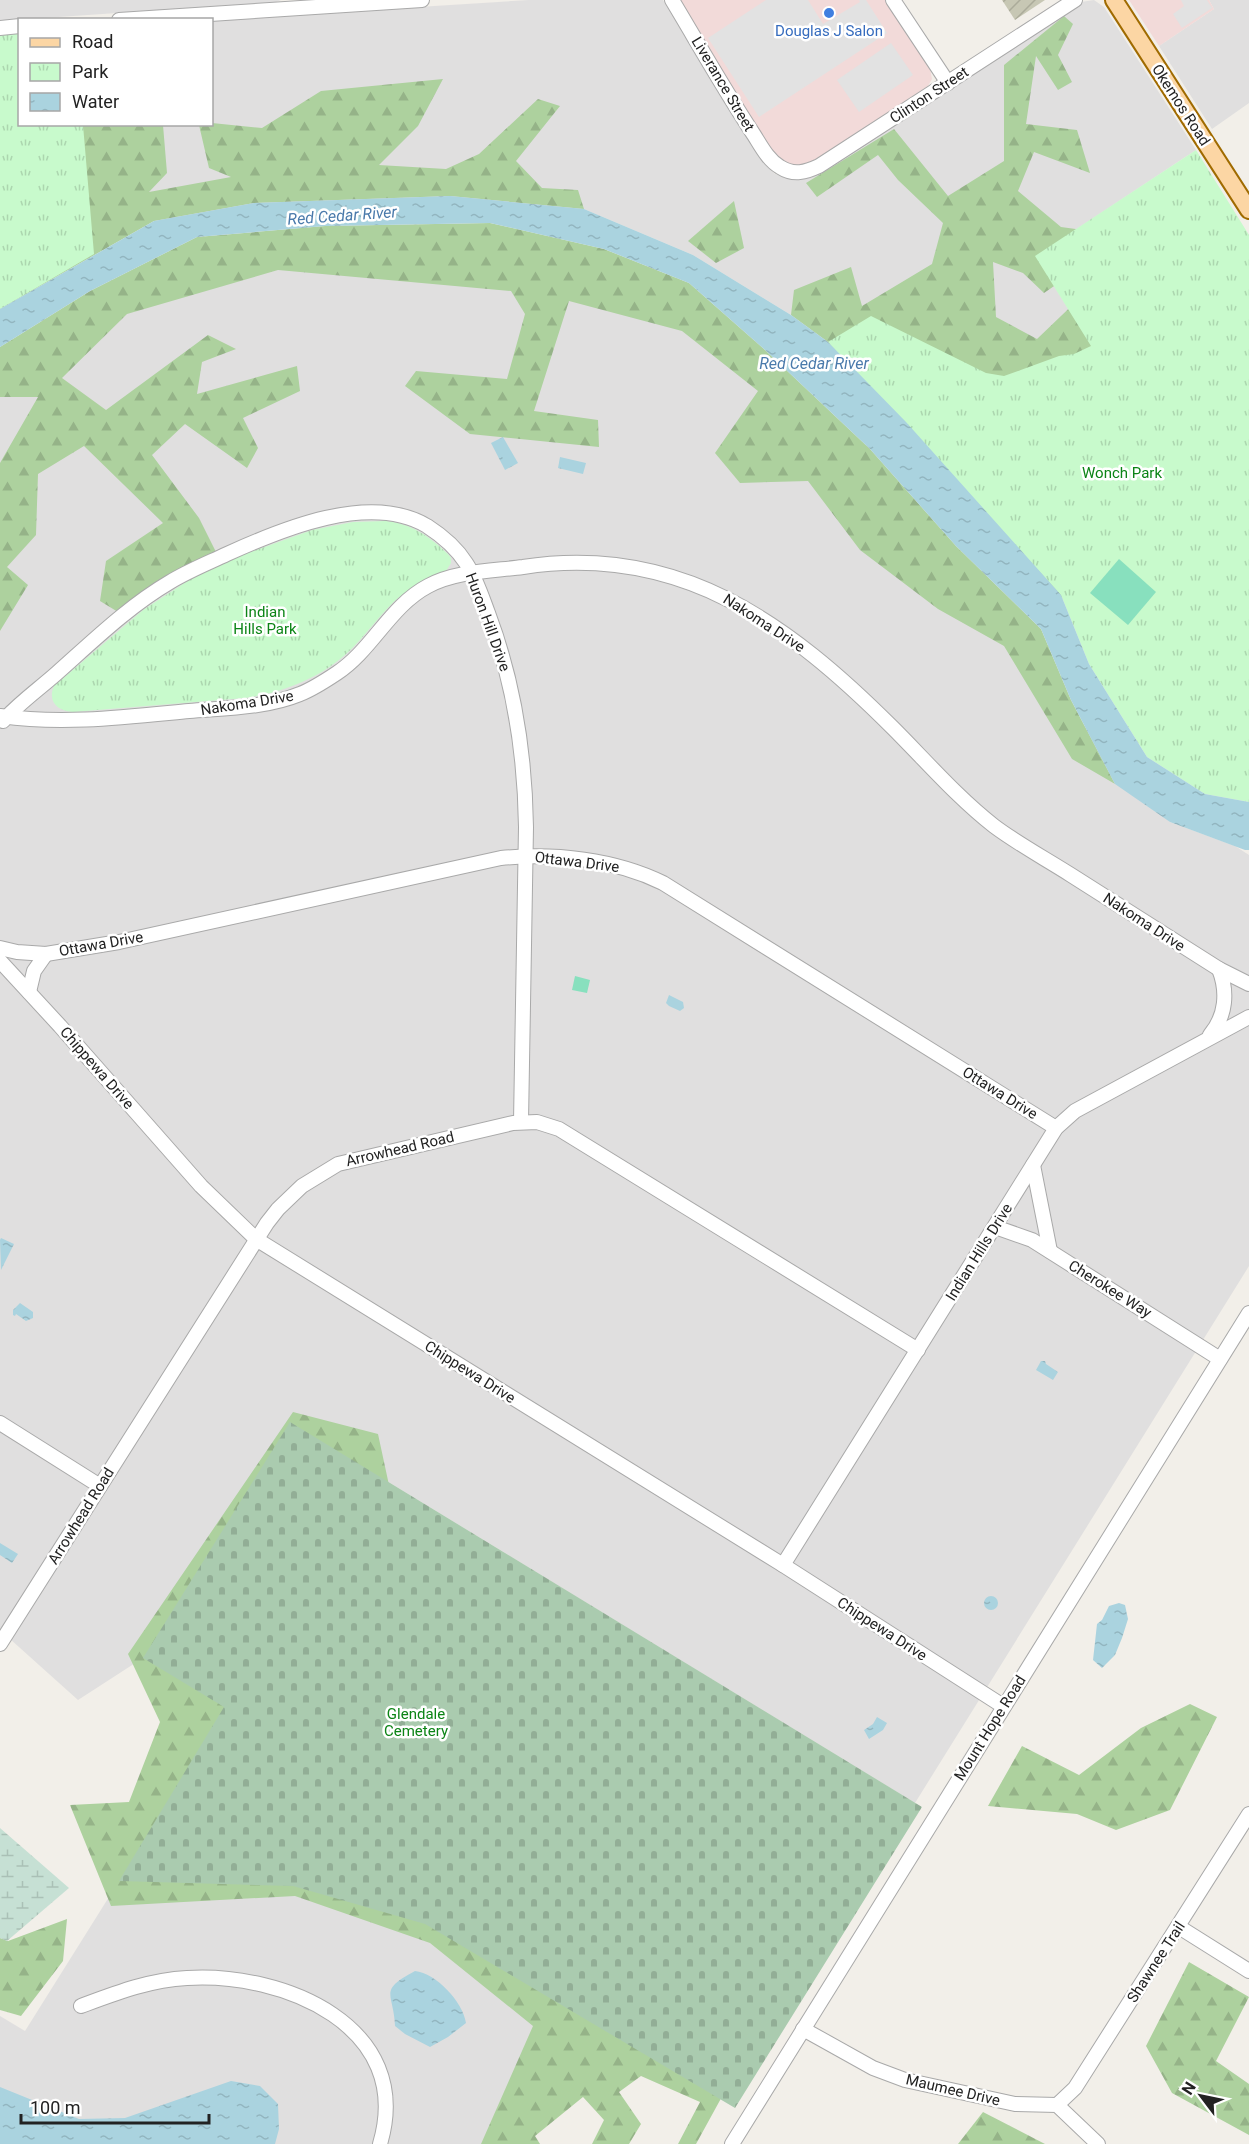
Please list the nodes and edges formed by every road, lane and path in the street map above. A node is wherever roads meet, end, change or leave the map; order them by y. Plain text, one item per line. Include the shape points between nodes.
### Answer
1 (422, 0) edge
2 (672, 0) edge
3 (893, 0) edge
4 (1075, 0) edge
5 (1114, 0) edge
6 (291, 4) edge
7 (140, 18) edge
8 (18, 26) edge
9 (0, 28) edge
10 (948, 83) junction
11 (778, 166) joint
12 (1249, 210) edge
13 (472, 574) junction
14 (2, 720) edge
15 (525, 856) junction
16 (0, 948) edge
17 (46, 954) junction
18 (0, 961) edge
19 (1219, 969) junction
20 (1249, 984) edge
21 (29, 992) junction
22 (1249, 1017) edge
23 (1207, 1038) junction
24 (521, 1122) junction
25 (1056, 1128) junction
26 (1033, 1165) junction
27 (995, 1227) junction
28 (256, 1239) junction
29 (1050, 1251) junction
30 (1249, 1312) edge
31 (918, 1350) junction
32 (1220, 1359) junction
33 (0, 1423) edge
34 (100, 1485) junction
35 (783, 1565) junction
36 (0, 1644) edge
37 (1004, 1706) junction
38 (1249, 1814) edge
39 (1179, 1927) junction
40 (1249, 1971) edge
41 (81, 2006) dead end
42 (803, 2029) junction
43 (1057, 2105) junction
44 (380, 2144) edge
45 (732, 2144) edge
46 (1098, 2144) edge

1 - 6 street
2 - 11 street, Liverance Street via 738,110
3 - 10 street
4 - 10 street, Clinton Street
5 - 12 main road, Okemos Road
6 - 7 street
8 - 9 street
10 - 11 street, Clinton Street via 807,172
13 - 14 street, Nakoma Drive via 446,579 413,596 341,670 298,695 243,706 126,717
13 - 14 street, Huron Hill Drive via 459,554 434,531 396,514 348,515 287,529 167,583
13 - 15 street, Huron Hill Drive via 494,627 515,710 524,768
13 - 19 street, Nakoma Drive via 551,562 610,563 653,570 719,593 818,658 995,826
15 - 17 street, Ottawa Drive via 474,863 118,942
15 - 24 street, Huron Hill Drive
15 - 25 street, Ottawa Drive via 593,861 629,869 663,883
16 - 17 street, Ottawa Drive
17 - 21 street via 34,971
18 - 21 street, Chippewa Drive
19 - 20 street, Nakoma Drive
19 - 23 street via 1225,1001 1219,1021
21 - 28 street, Chippewa Drive via 201,1186
22 - 23 street, Indian Hills Drive
23 - 25 street, Indian Hills Drive via 1076,1111
24 - 28 street, Arrowhead Road via 338,1164 291,1196
24 - 31 street, Arrowhead Road via 559,1129
25 - 26 street, Indian Hills Drive
26 - 27 street, Indian Hills Drive
26 - 29 street
27 - 29 street, Cherokee Way
27 - 31 street, Indian Hills Drive
28 - 34 street, Arrowhead Road
28 - 35 street, Chippewa Drive
29 - 32 street, Cherokee Way
30 - 32 street, Mount Hope Road
31 - 35 street, Indian Hills Drive
32 - 37 street, Mount Hope Road
33 - 34 street
34 - 36 street, Arrowhead Road
35 - 37 street, Chippewa Drive
37 - 42 street, Mount Hope Road
38 - 39 street, Shawnee Trail
39 - 40 street
39 - 43 street, Shawnee Trail via 1075,2088
41 - 44 street via 146,1984 198,1978 250,1982 307,2000 352,2029 376,2063 386,2103
42 - 43 street, Maumee Drive via 873,2068 905,2080 1015,2104
42 - 45 street, Mount Hope Road
43 - 46 street

